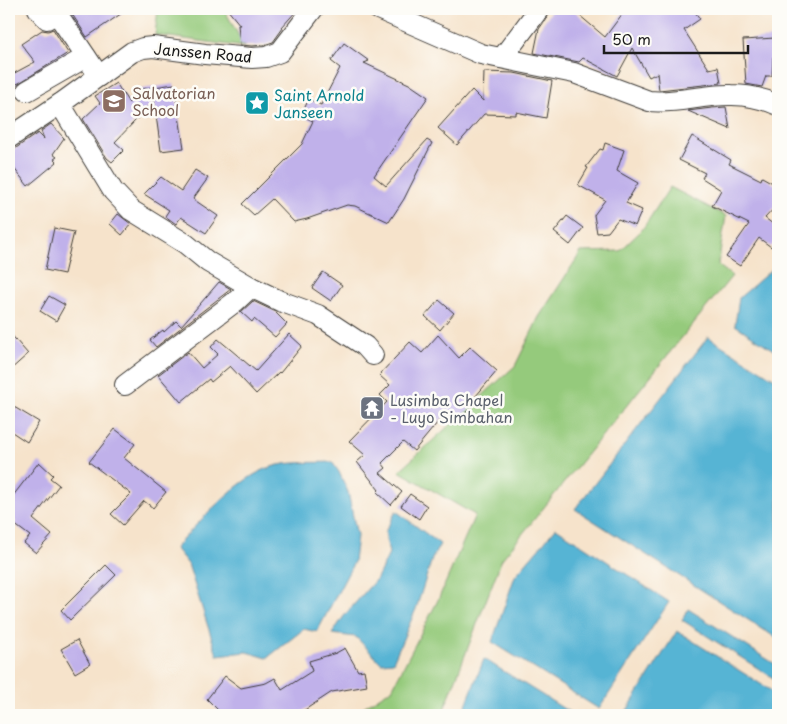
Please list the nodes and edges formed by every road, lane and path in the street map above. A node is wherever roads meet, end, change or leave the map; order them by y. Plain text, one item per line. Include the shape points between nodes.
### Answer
1 (38, 9) edge
2 (313, 9) edge
3 (378, 9) edge
4 (540, 9) edge
5 (86, 57) junction
6 (502, 58) junction
7 (99, 76) junction
8 (27, 91) dead end
9 (60, 104) junction
10 (778, 105) edge
11 (9, 138) edge
12 (251, 287) junction
13 (373, 355) dead end
14 (125, 385) dead end

1 - 5 street via 47,18 56,12
2 - 7 street, Janssen Road via 280,52 252,58 143,48 132,52
3 - 6 street via 481,54
4 - 6 street
5 - 7 street
5 - 8 street
6 - 10 street via 574,73 649,101 732,95
7 - 9 street, Janssen Road
9 - 11 street, Janssen Road
9 - 12 street via 113,192 131,210
12 - 13 street via 318,315 366,346
12 - 14 street

